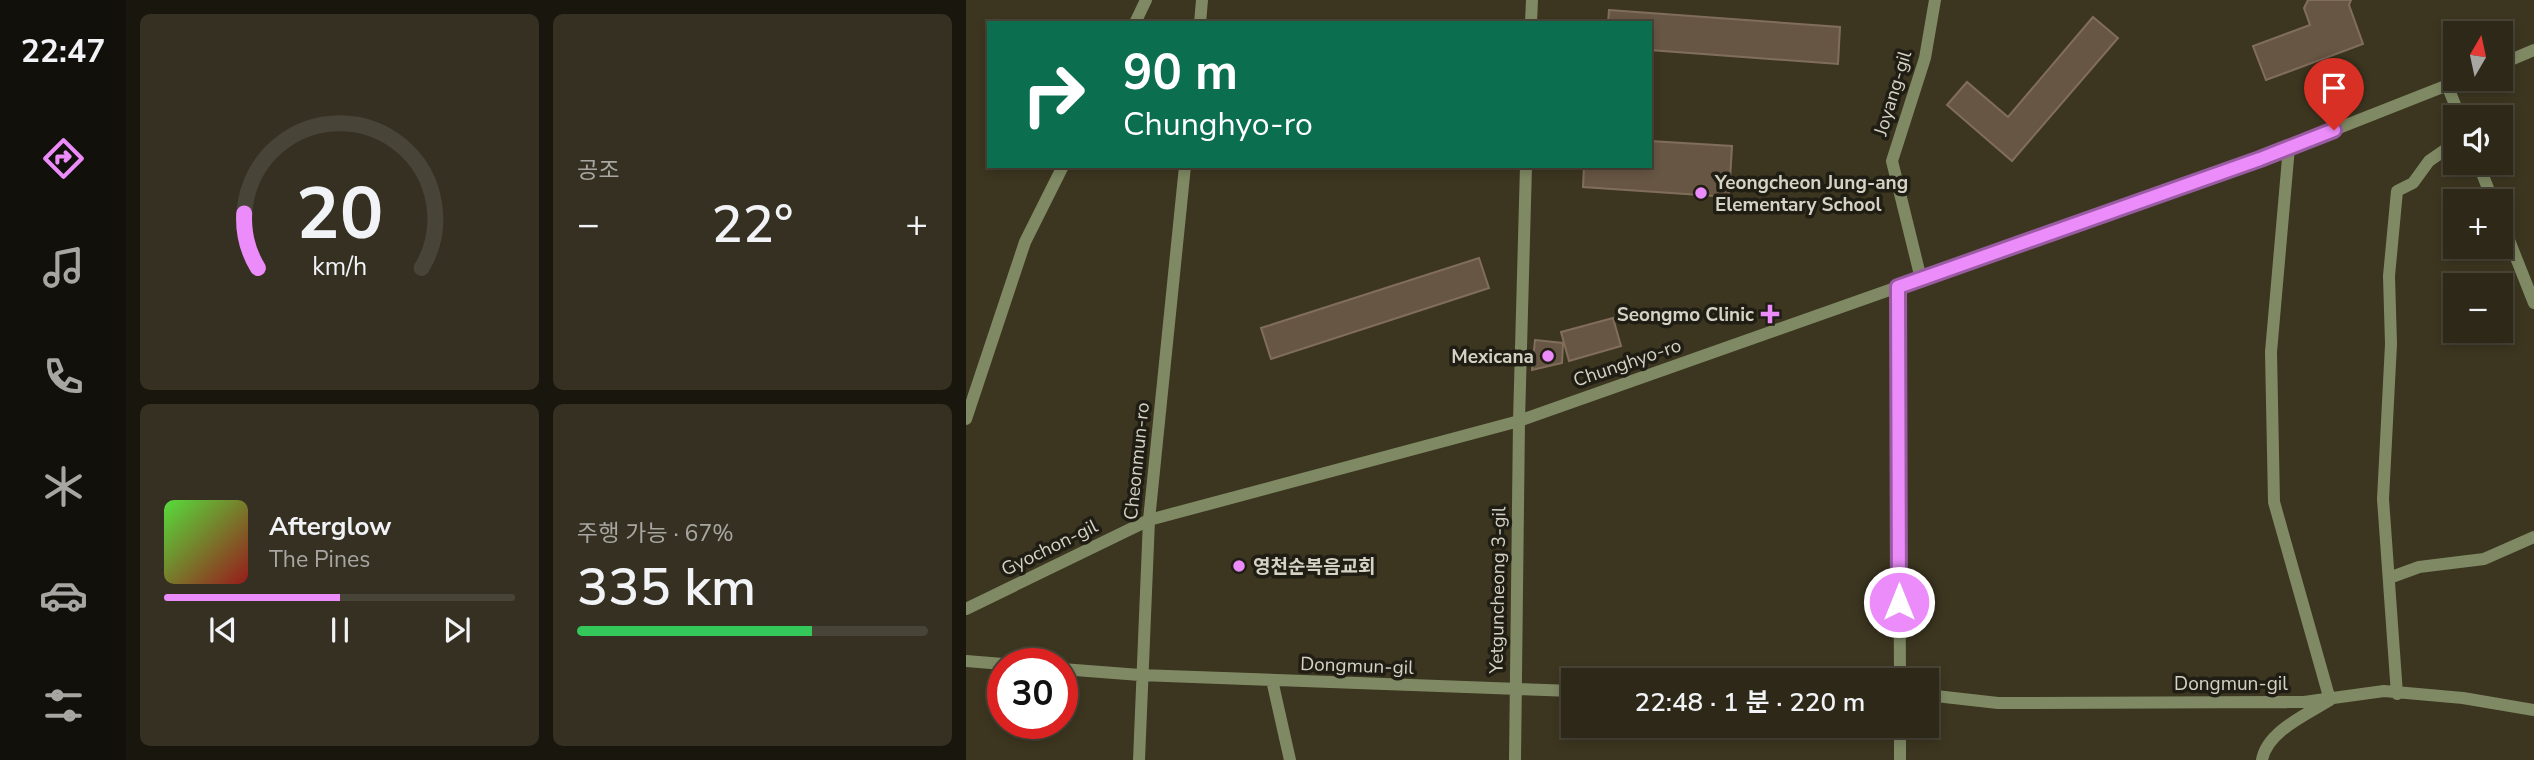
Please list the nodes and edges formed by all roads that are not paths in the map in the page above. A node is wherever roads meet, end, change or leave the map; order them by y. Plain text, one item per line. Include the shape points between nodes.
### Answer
1 (1146, 0) edge
2 (1202, 0) edge
3 (1531, 0) edge
4 (1935, 0) edge
5 (1136, 21) edge
6 (1200, 21) edge
7 (1531, 21) edge
8 (2534, 50) edge
9 (2513, 59) edge
10 (2443, 87) edge
11 (2289, 147) junction
12 (2443, 151) edge
13 (1062, 168) edge
14 (1185, 168) edge
15 (1526, 168) edge
16 (2513, 250) edge
17 (1922, 279) junction
18 (1898, 287) junction
19 (2534, 303) edge
20 (966, 419) edge
21 (1519, 421) junction
22 (1149, 520) junction
23 (2534, 537) edge
24 (2389, 578) junction
25 (966, 609) edge
26 (966, 661) edge
27 (987, 663) edge
28 (1900, 668) edge
29 (1078, 670) edge
30 (1140, 675) junction
31 (1272, 681) junction
32 (1516, 690) junction
33 (1561, 691) edge
34 (2397, 694) junction
35 (1939, 696) edge
36 (2330, 700) junction
37 (2534, 710) edge
38 (1900, 738) edge
39 (1139, 760) edge
40 (1290, 760) edge
41 (1515, 760) edge
42 (1900, 760) edge
43 (2262, 760) edge

1 - 5 street
2 - 6 street
3 - 7 street
4 - 17 street, Joyang-gil via 1925,58 1892,161
8 - 9 street
10 - 11 street, Chunghyo-ro
11 - 17 street, Chunghyo-ro
11 - 36 street via 2271,352 2274,502
12 - 24 street via 2429,161 2413,183 2397,191 2389,276 2391,344 2383,499
13 - 20 street via 1025,242
14 - 22 street, Cheonmun-ro
15 - 21 street, Yetguncheong 3-gil
16 - 19 street
17 - 18 street, Chunghyo-ro
18 - 21 street, Chunghyo-ro
18 - 28 street
21 - 22 street, Chunghyo-ro
21 - 32 street, Yetguncheong 3-gil
22 - 25 street, Gyochon-gil
22 - 30 street, Cheonmun-ro
23 - 24 street via 2484,559 2419,567
24 - 34 street
26 - 27 street
29 - 30 street, Dongmun-gil
30 - 31 street, Dongmun-gil
30 - 39 street, Cheonmun-ro
31 - 32 street, Dongmun-gil
31 - 40 street
32 - 33 street, Dongmun-gil
32 - 41 street, Yetguncheong 3-gil
34 - 36 street, Dongmun-gil via 2384,691
34 - 37 street, Dongmun-gil via 2463,698
35 - 36 street, Dongmun-gil via 1998,703
36 - 43 street via 2276,735
38 - 42 street

